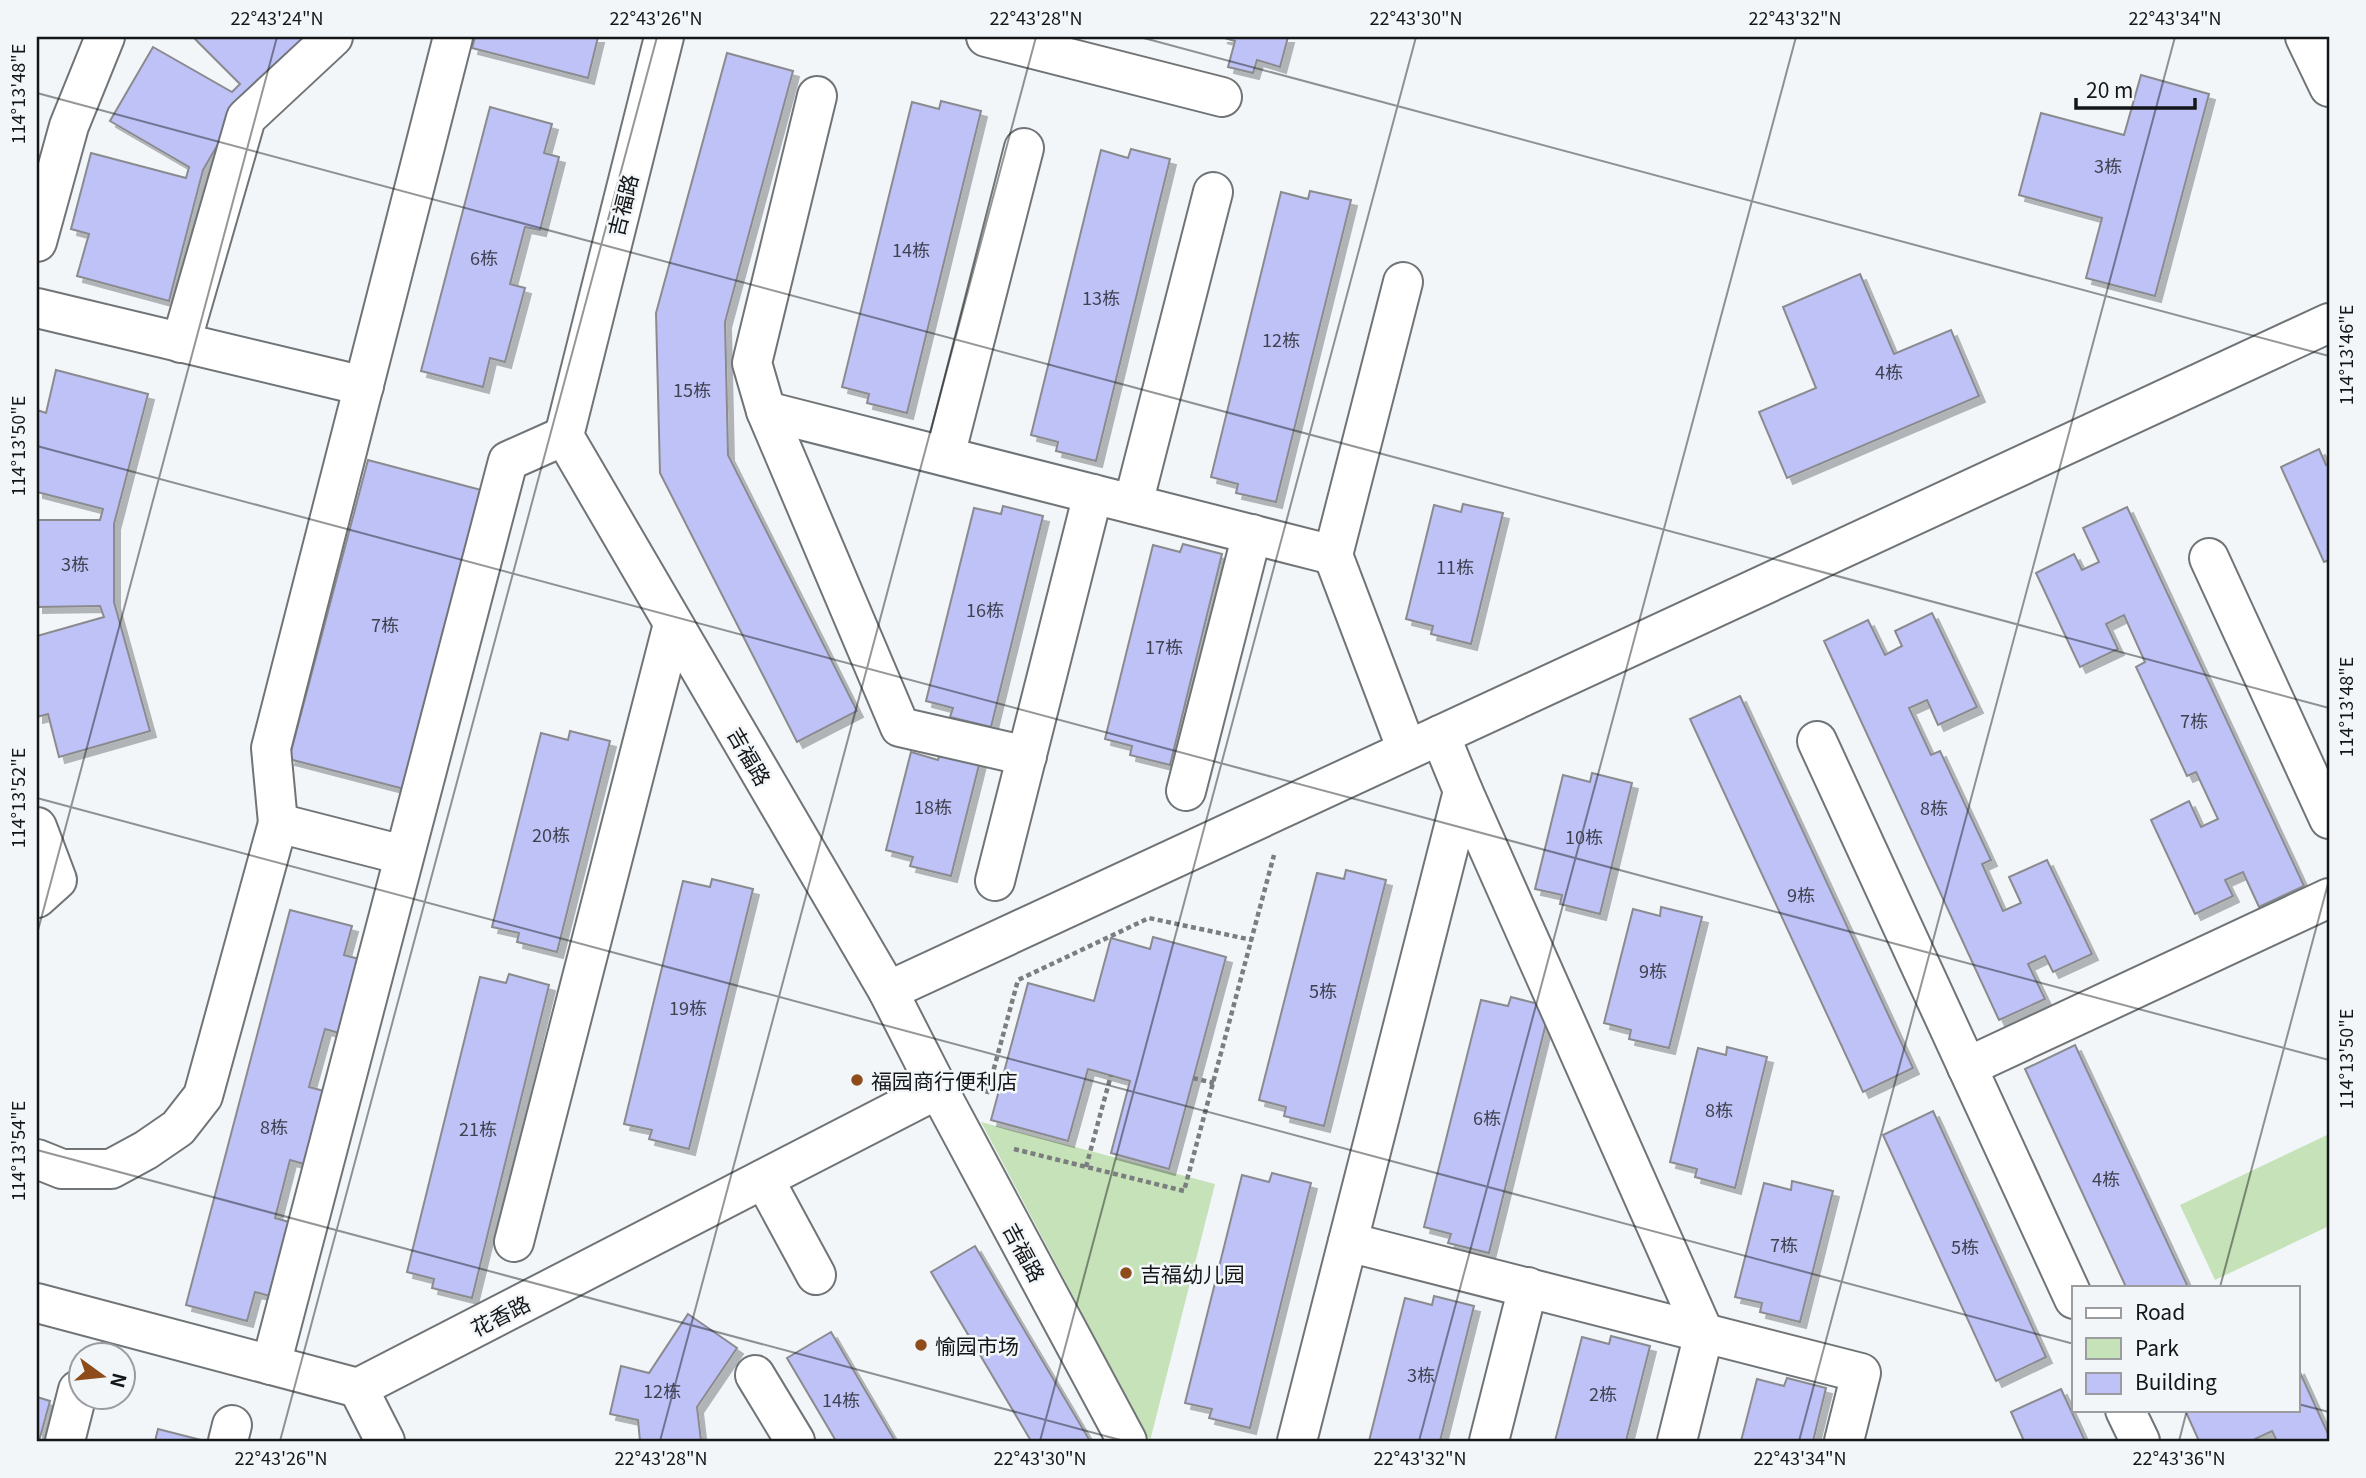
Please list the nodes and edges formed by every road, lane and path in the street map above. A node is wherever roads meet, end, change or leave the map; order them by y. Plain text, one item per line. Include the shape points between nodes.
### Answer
1 (105, 37) edge
2 (333, 37) edge
3 (453, 37) edge
4 (664, 37) edge
5 (986, 37) edge
6 (2305, 37) edge
7 (1077, 48) edge
8 (2329, 88) edge
9 (817, 96) dead end
10 (1222, 97) dead end
11 (1024, 148) dead end
12 (1213, 192) dead end
13 (37, 242) edge
14 (1403, 282) dead end
15 (37, 308) edge
16 (2329, 323) edge
17 (181, 343) junction
18 (364, 386) junction
19 (766, 411) junction
20 (564, 436) junction
21 (945, 456) junction
22 (1093, 494) junction
23 (1133, 504) junction
24 (1252, 534) junction
25 (1333, 555) junction
26 (2209, 558) dead end
27 (673, 624) junction
28 (1816, 741) dead end
29 (1424, 742) junction
30 (1027, 756) junction
31 (1186, 791) dead end
32 (1463, 791) junction
33 (2329, 819) edge
34 (278, 823) junction
35 (37, 827) edge
36 (1274, 854) dead end
37 (403, 855) junction
38 (995, 881) dead end
39 (37, 898) edge
40 (2329, 898) edge
41 (1252, 940) junction
42 (888, 991) junction
43 (1967, 1067) junction
44 (1111, 1075) dead end
45 (1193, 1078) dead end
46 (1214, 1083) junction
47 (938, 1089) junction
48 (985, 1101) dead end
49 (1012, 1148) dead end
50 (37, 1159) edge
51 (1086, 1167) junction
52 (764, 1179) junction
53 (514, 1242) dead end
54 (1348, 1242) junction
55 (816, 1275) dead end
56 (1528, 1287) junction
57 (2072, 1295) edge
58 (37, 1303) edge
59 (1704, 1333) junction
60 (271, 1365) junction
61 (755, 1375) dead end
62 (358, 1388) junction
63 (72, 1412) edge
64 (2126, 1412) edge
65 (65, 1441) edge
66 (385, 1441) edge
67 (795, 1441) edge
68 (1127, 1441) edge
69 (1297, 1441) edge
70 (1489, 1441) edge
71 (1677, 1441) edge
72 (1844, 1441) edge
73 (2140, 1441) edge

1 - 13 street via 69,126
2 - 17 street via 246,118
3 - 18 street
4 - 20 street, 吉福路
5 - 7 street
6 - 8 street
7 - 10 street
9 - 19 street via 752,363
11 - 21 street
12 - 23 street
14 - 25 street
15 - 17 street
16 - 29 street
17 - 18 street
18 - 34 street via 271,748
19 - 21 street
19 - 30 street via 900,727
20 - 27 street, 吉福路
20 - 37 street via 508,461
21 - 22 street
22 - 23 street
22 - 30 street
23 - 24 street
24 - 25 street
24 - 31 street
25 - 29 street
26 - 33 street
27 - 42 street, 吉福路
27 - 53 street
28 - 43 street
29 - 32 street
29 - 42 street
30 - 38 street
32 - 54 street
32 - 59 street
34 - 37 street
34 - 50 street via 203,1097 178,1128 111,1170 62,1169
35 - 39 street via 57,880
36 - 41 path
37 - 60 street
40 - 43 street
41 - 46 path
41 - 48 path via 1149,918 1018,980
42 - 47 street, 吉福路
43 - 57 street
44 - 51 path
45 - 46 path
46 - 51 path via 1184,1191
47 - 52 street, 花香路
47 - 68 street, 吉福路
49 - 51 path
52 - 55 street
52 - 62 street, 花香路
54 - 56 street
54 - 69 street
56 - 59 street
56 - 70 street
58 - 60 street
59 - 71 street
59 - 72 street via 1861,1373
60 - 62 street
61 - 67 street
62 - 66 street
63 - 65 street
64 - 73 street

